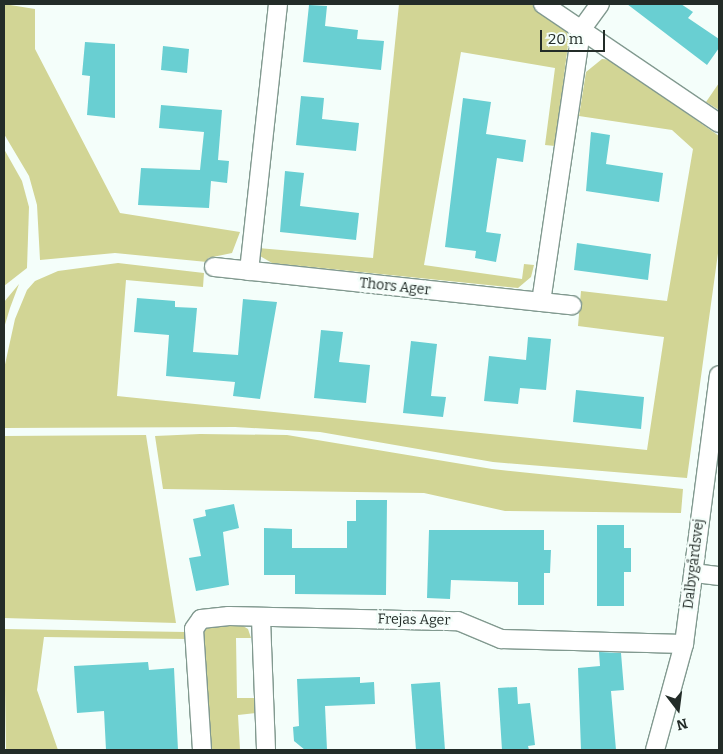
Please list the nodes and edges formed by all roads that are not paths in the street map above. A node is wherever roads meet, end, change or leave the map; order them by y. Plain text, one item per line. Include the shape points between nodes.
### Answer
1 (278, 4) edge
2 (543, 4) edge
3 (600, 4) edge
4 (581, 30) junction
5 (719, 123) edge
6 (214, 267) dead end
7 (249, 271) junction
8 (541, 302) junction
9 (572, 305) dead end
10 (719, 375) edge
11 (694, 573) junction
12 (719, 576) edge
13 (261, 619) junction
14 (684, 644) junction
15 (202, 750) edge
16 (266, 750) edge
17 (655, 750) edge

1 - 7 street
2 - 4 street
3 - 4 street
4 - 5 street
4 - 8 street
6 - 7 street, Thors Ager
7 - 8 street, Thors Ager
8 - 9 street, Thors Ager
10 - 11 street, Dalbygårdsvej
11 - 12 street
11 - 14 street, Dalbygårdsvej
13 - 14 street, Frejas Ager via 458,621 502,639
13 - 15 street, Frejas Ager via 229,616 201,619 194,629
13 - 16 street
14 - 17 street, Dalbygårdsvej

